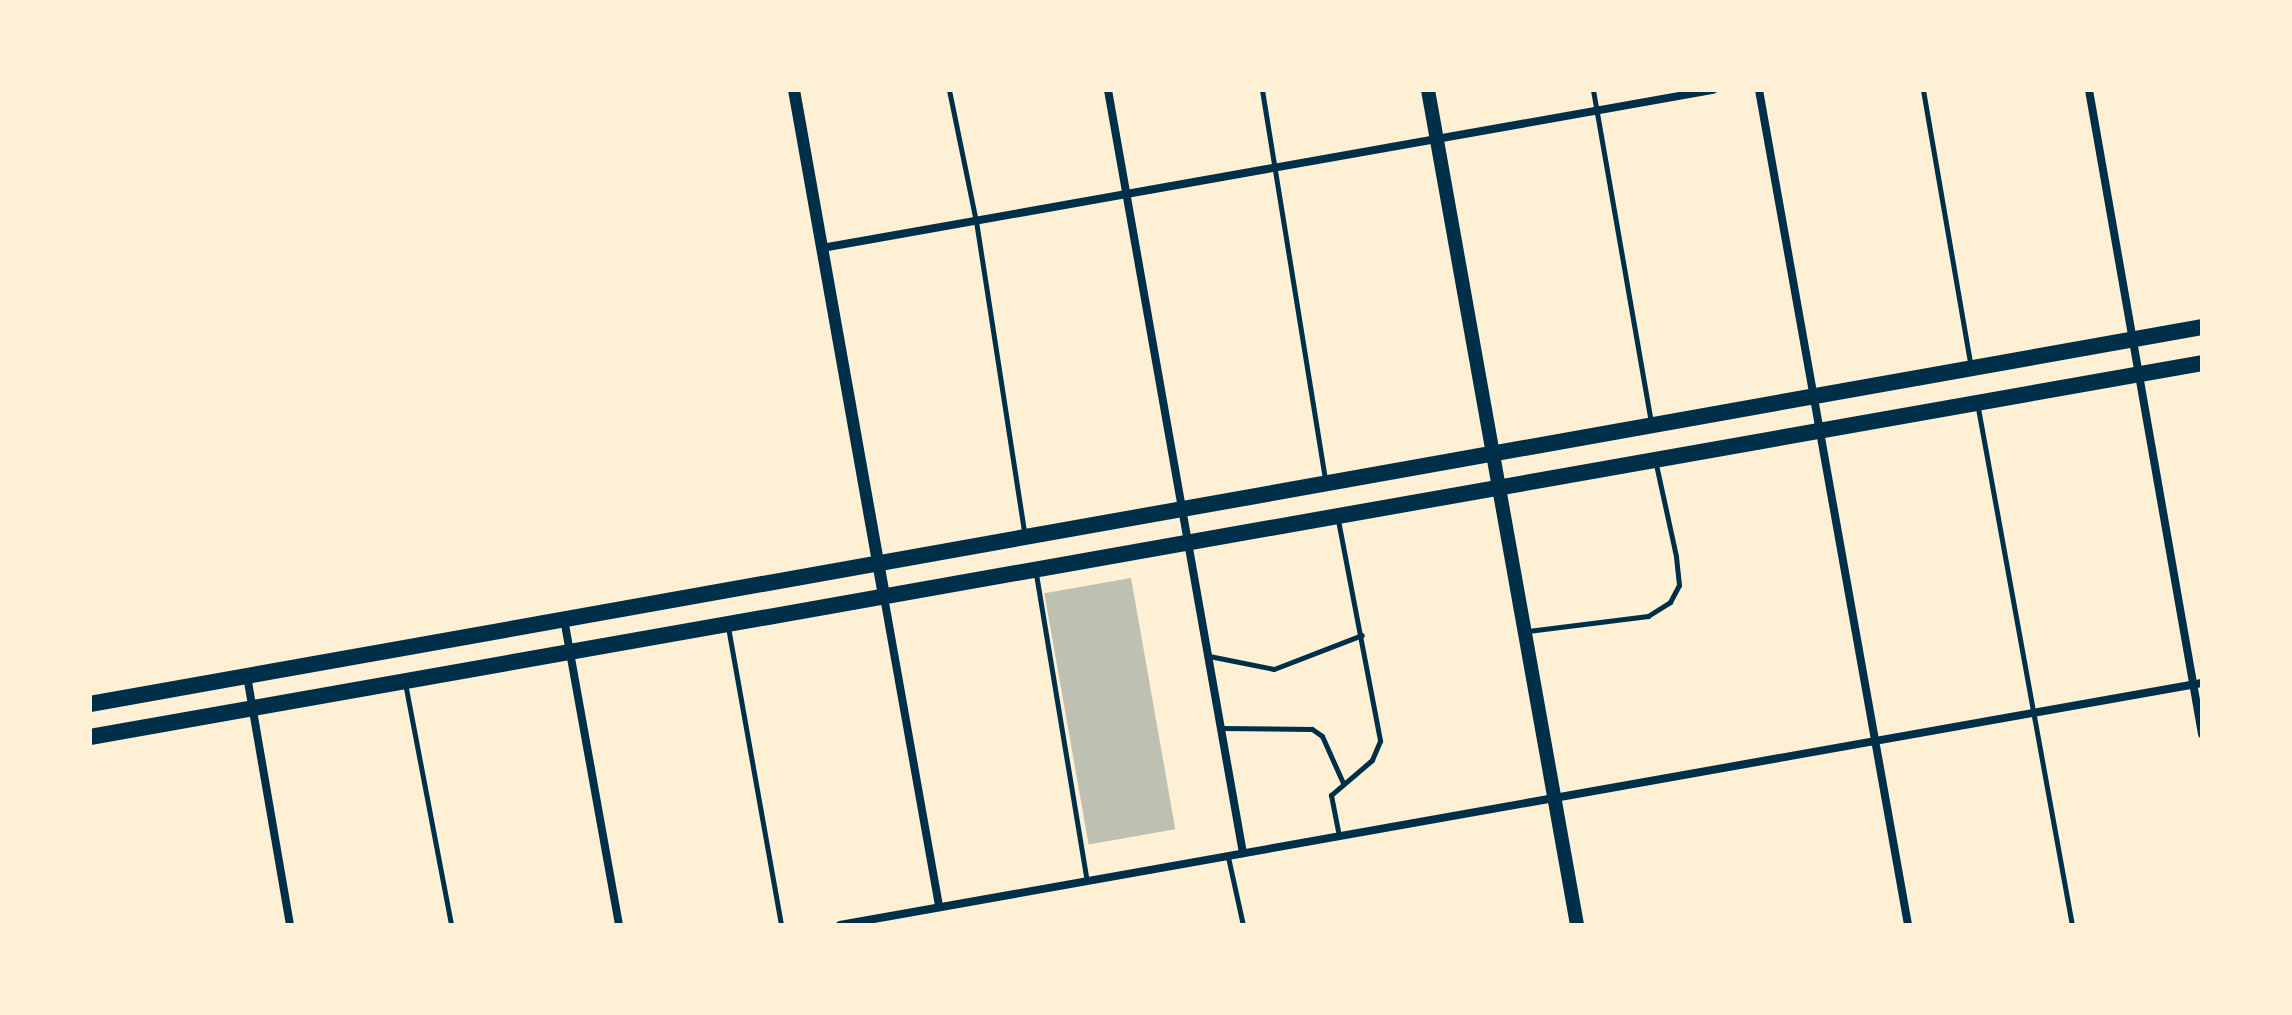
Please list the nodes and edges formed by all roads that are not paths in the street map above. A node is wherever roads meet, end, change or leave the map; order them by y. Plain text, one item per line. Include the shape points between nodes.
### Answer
1 (794, 90) edge
2 (949, 90) edge
3 (1108, 90) edge
4 (1262, 90) edge
5 (1428, 90) edge
6 (1593, 90) edge
7 (1713, 90) edge
8 (1759, 90) edge
9 (1923, 90) edge
10 (2089, 90) edge
11 (1597, 110) junction
12 (1437, 139) junction
13 (1276, 168) junction
14 (1126, 194) junction
15 (976, 221) junction
16 (822, 248) junction
17 (2202, 327) edge
18 (2132, 339) junction
19 (2202, 363) edge
20 (1972, 368) junction
21 (2138, 374) junction
22 (1813, 396) junction
23 (1978, 403) junction
24 (1651, 425) junction
25 (1819, 430) junction
26 (1493, 453) junction
27 (1655, 459) junction
28 (1326, 485) junction
29 (1499, 486) junction
30 (1182, 510) junction
31 (1337, 515) junction
32 (1025, 537) junction
33 (1188, 541) junction
34 (878, 564) junction
35 (1035, 569) junction
36 (884, 596) junction
37 (564, 619) junction
38 (728, 624) junction
39 (1525, 631) junction
40 (1362, 635) junction
41 (570, 653) junction
42 (1208, 655) junction
43 (247, 676) junction
44 (405, 682) junction
45 (2198, 683) edge
46 (90, 704) edge
47 (252, 708) junction
48 (2031, 713) junction
49 (1221, 728) junction
50 (2202, 734) edge
51 (90, 737) edge
52 (1875, 741) junction
53 (1343, 783) junction
54 (1554, 798) junction
55 (1339, 836) junction
56 (1243, 853) junction
57 (1228, 856) junction
58 (1087, 881) junction
59 (939, 907) junction
60 (290, 925) edge
61 (451, 925) edge
62 (619, 925) edge
63 (781, 925) edge
64 (840, 925) edge
65 (1243, 925) edge
66 (1577, 925) edge
67 (1908, 925) edge
68 (2072, 925) edge

1 - 16 street
2 - 15 lane
3 - 14 street
4 - 13 lane
5 - 12 main road
6 - 11 lane
7 - 11 street
8 - 22 street
9 - 20 lane
10 - 18 street
11 - 12 street
11 - 24 lane
12 - 13 street
12 - 26 main road
13 - 14 street
13 - 28 lane
14 - 15 street
14 - 30 street
15 - 16 street
15 - 32 lane
16 - 34 street
17 - 18 highway
18 - 20 highway
18 - 21 street
19 - 21 highway
20 - 22 highway
21 - 23 highway
21 - 45 street
22 - 24 highway
22 - 25 street
23 - 25 highway
23 - 48 lane
24 - 26 highway
25 - 27 highway
25 - 52 street
26 - 28 highway
26 - 29 main road
27 - 29 highway
27 - 39 lane via 1676,556 1679,585 1670,602 1648,616
28 - 30 highway
29 - 31 highway
29 - 39 main road
30 - 32 highway
30 - 33 street
31 - 33 highway
31 - 40 lane
32 - 34 highway
33 - 35 highway
33 - 42 street
34 - 36 street
34 - 37 highway
35 - 36 highway
35 - 58 lane
36 - 38 highway
36 - 59 street
37 - 41 street
37 - 43 highway
38 - 41 highway
38 - 63 lane
39 - 54 main road
40 - 42 lane via 1274,669
40 - 53 lane via 1380,741 1372,760
41 - 44 highway
41 - 62 street
42 - 49 street
43 - 46 highway
43 - 47 street
44 - 47 highway
44 - 61 lane
45 - 48 street
45 - 50 street
47 - 51 highway
47 - 60 street
48 - 52 street
48 - 68 lane
49 - 53 lane via 1312,729 1322,736
49 - 56 street
52 - 54 street
52 - 67 street
53 - 55 lane via 1331,795
54 - 55 street
54 - 66 main road
55 - 56 street
56 - 57 street
57 - 58 street
57 - 65 lane
58 - 59 street
59 - 64 street

